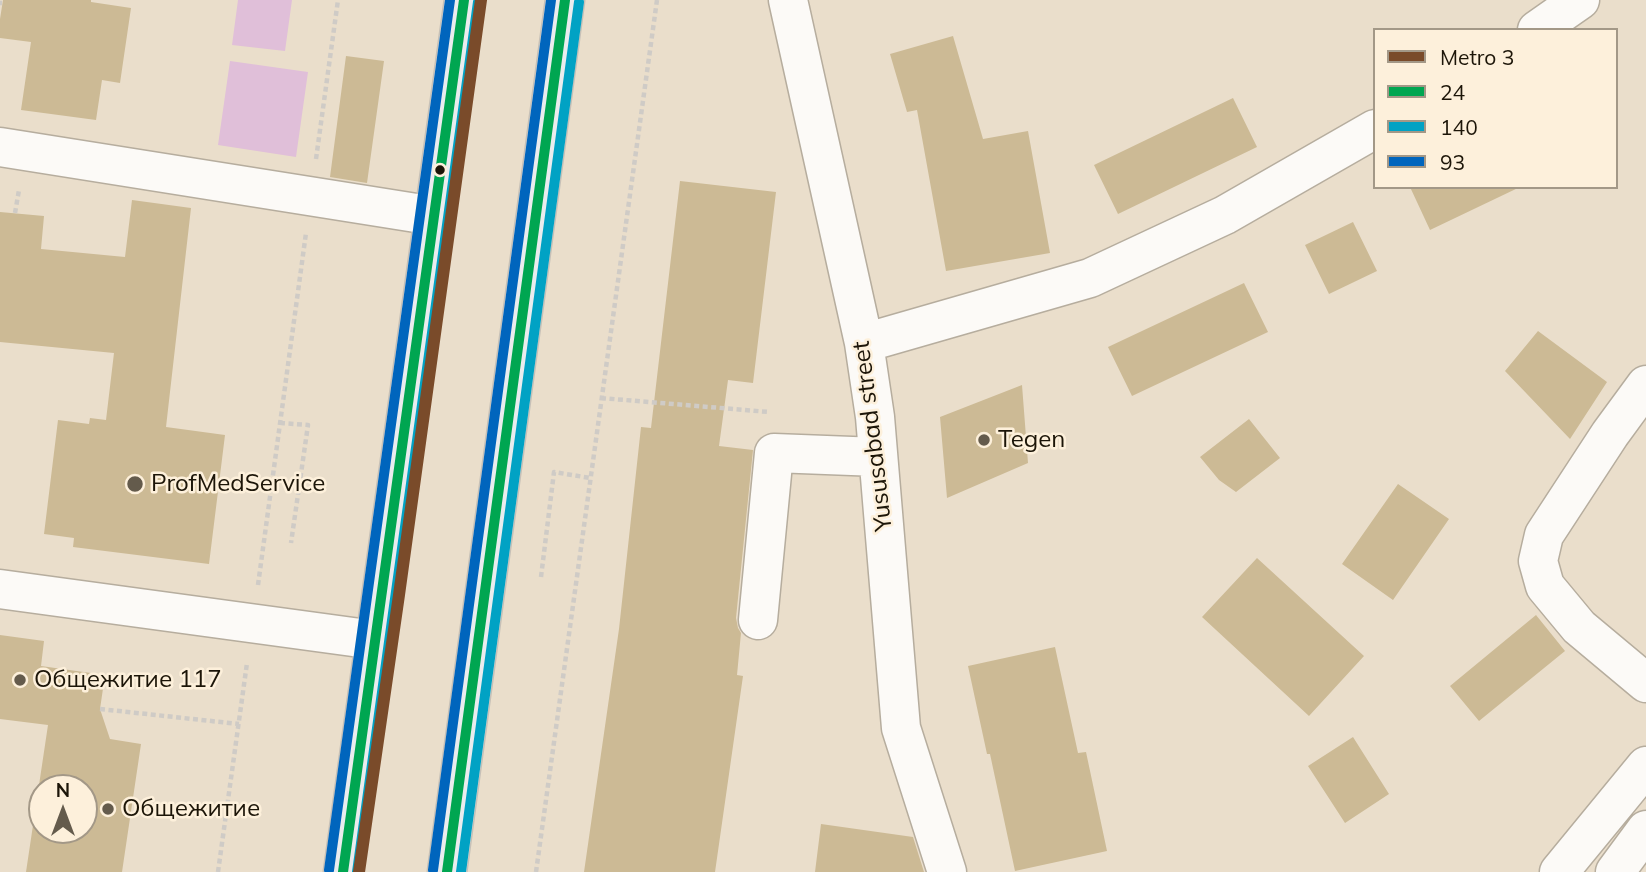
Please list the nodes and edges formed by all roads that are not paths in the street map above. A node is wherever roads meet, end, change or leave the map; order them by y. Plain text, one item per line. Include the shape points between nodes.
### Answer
1 (464, 0) edge
2 (565, 0) edge
3 (788, 0) edge
4 (1580, 0) edge
5 (1540, 28) edge
6 (1373, 130) edge
7 (0, 147) edge
8 (435, 216) junction
9 (864, 343) junction
10 (1646, 385) edge
11 (878, 457) junction
12 (0, 589) edge
13 (758, 620) dead end
14 (375, 640) junction
15 (1646, 683) edge
16 (1646, 766) edge
17 (1646, 830) edge
18 (343, 872) edge
19 (447, 872) edge
20 (947, 872) edge
21 (1559, 872) edge
22 (1615, 872) edge

1 - 8 main road
2 - 19 main road
3 - 9 street, Yususabad street
4 - 5 street
6 - 9 street via 1225,215 1090,278
7 - 8 street
8 - 14 main road
9 - 11 street, Yususabad street
10 - 15 street via 1544,535 1538,561 1545,586 1578,627
11 - 13 street via 775,453
11 - 20 street, Yususabad street via 901,728
12 - 14 street
14 - 18 main road
16 - 21 street
17 - 22 street

